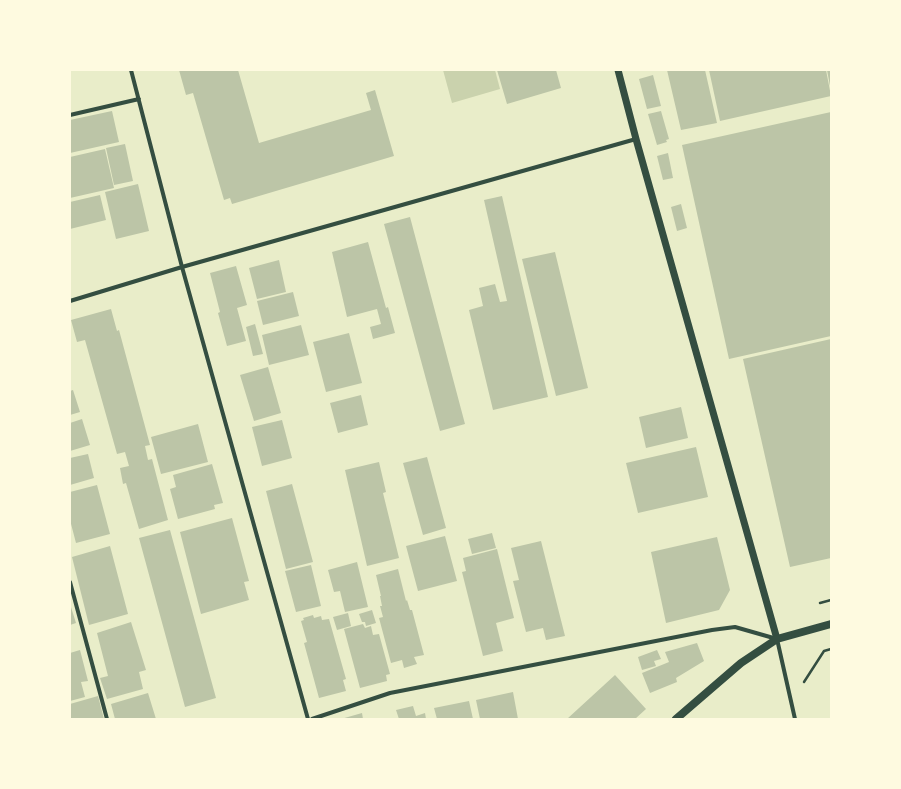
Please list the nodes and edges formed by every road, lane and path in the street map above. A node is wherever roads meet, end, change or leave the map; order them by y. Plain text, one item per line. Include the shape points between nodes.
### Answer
1 (131, 70) edge
2 (618, 70) edge
3 (138, 99) junction
4 (70, 115) edge
5 (636, 139) junction
6 (182, 267) junction
7 (70, 300) edge
8 (70, 582) edge
9 (831, 600) edge
10 (820, 603) dead end
11 (831, 624) edge
12 (778, 639) junction
13 (831, 649) edge
14 (804, 682) dead end
15 (107, 719) edge
16 (308, 719) edge
17 (312, 719) edge
18 (676, 719) edge
19 (795, 719) edge

1 - 3 street
2 - 5 street
3 - 4 street
3 - 6 street
5 - 6 street
5 - 12 street
6 - 7 street
6 - 16 street
8 - 15 street
9 - 10 path
11 - 12 main road
12 - 17 street via 735,627 712,630 390,693
12 - 18 main road via 741,663
12 - 19 street
13 - 14 path via 824,651

